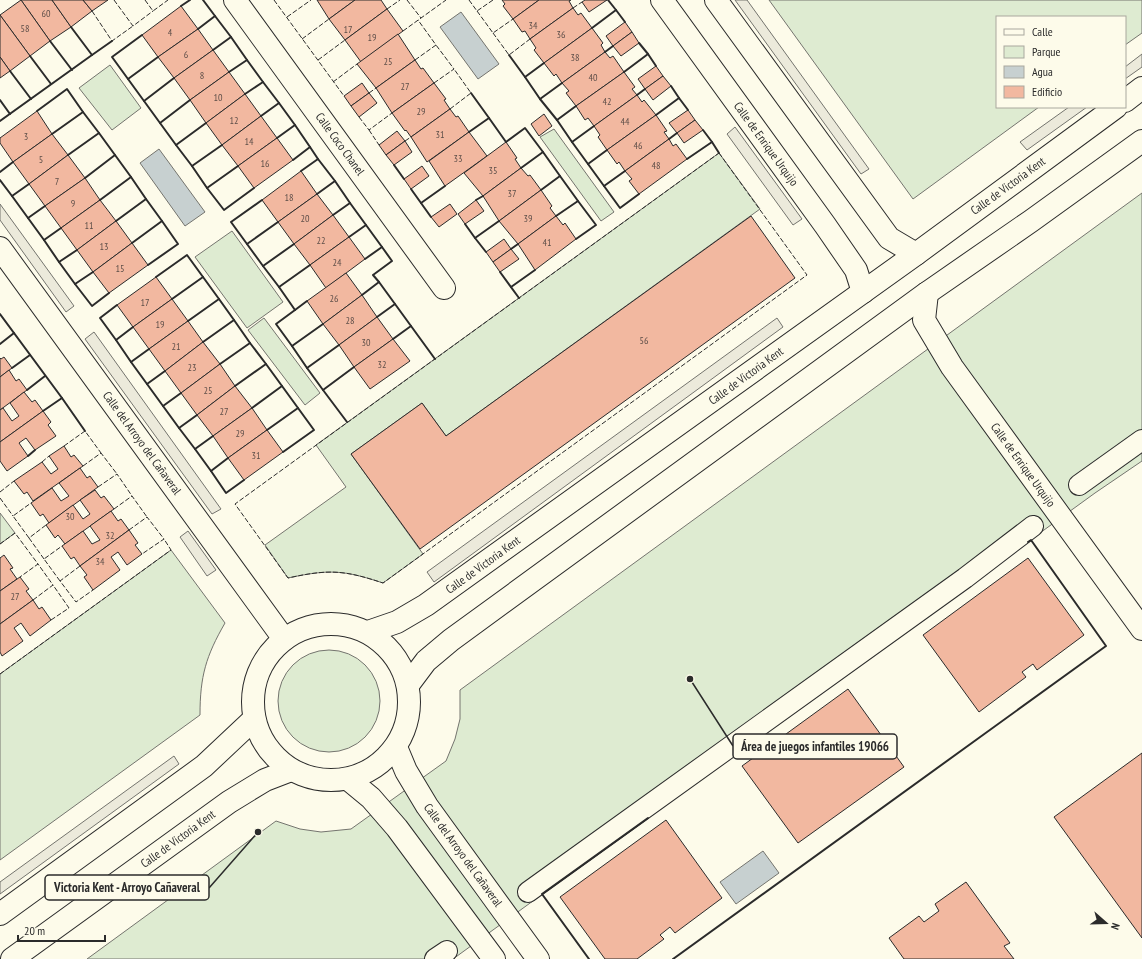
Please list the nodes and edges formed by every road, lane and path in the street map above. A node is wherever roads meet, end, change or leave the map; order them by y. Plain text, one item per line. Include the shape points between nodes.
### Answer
1 (235, 0) edge
2 (662, 0) edge
3 (716, 0) edge
4 (1142, 88) edge
5 (1126, 100) edge
6 (1115, 108) edge
7 (1142, 141) edge
8 (0, 248) edge
9 (916, 254) junction
10 (444, 288) dead end
11 (863, 292) junction
12 (927, 293) junction
13 (1142, 440) edge
14 (1079, 485) dead end
15 (1033, 526) dead end
16 (1142, 629) edge
17 (368, 632) junction
18 (284, 639) junction
19 (408, 685) junction
20 (254, 719) junction
21 (396, 746) junction
22 (291, 770) junction
23 (348, 779) junction
24 (528, 892) dead end
25 (0, 914) edge
26 (12, 959) edge
27 (494, 959) edge
28 (538, 959) edge

1 - 10 main road, Calle Coco Chanel
2 - 11 main road, Calle de Enrique Urquijo via 856,270
3 - 9 main road via 889,238
4 - 5 main road
6 - 9 main road, Calle de Victoria Kent
7 - 12 main road
8 - 18 main road, Calle del Arroyo del Cañaveral
9 - 11 main road, Calle de Victoria Kent
11 - 17 main road, Calle de Victoria Kent via 426,605 397,622
12 - 16 main road, Calle de Enrique Urquijo via 924,320 952,367
12 - 19 main road via 451,640 426,661
13 - 14 street
15 - 24 street via 965,578
17 - 18 main road via 352,626 329,624 300,630
17 - 19 main road via 391,652 400,664
18 - 20 main road via 271,651 261,666 255,683
19 - 21 main road via 408,717 404,732
20 - 22 main road via 267,748 278,761
20 - 25 main road via 204,766
21 - 23 main road via 383,762 367,773
21 - 28 main road, Calle del Arroyo del Cañaveral via 406,771 426,806
22 - 23 main road via 319,780
22 - 26 main road, Calle de Victoria Kent via 265,780 229,802
23 - 27 main road via 371,798 397,828

